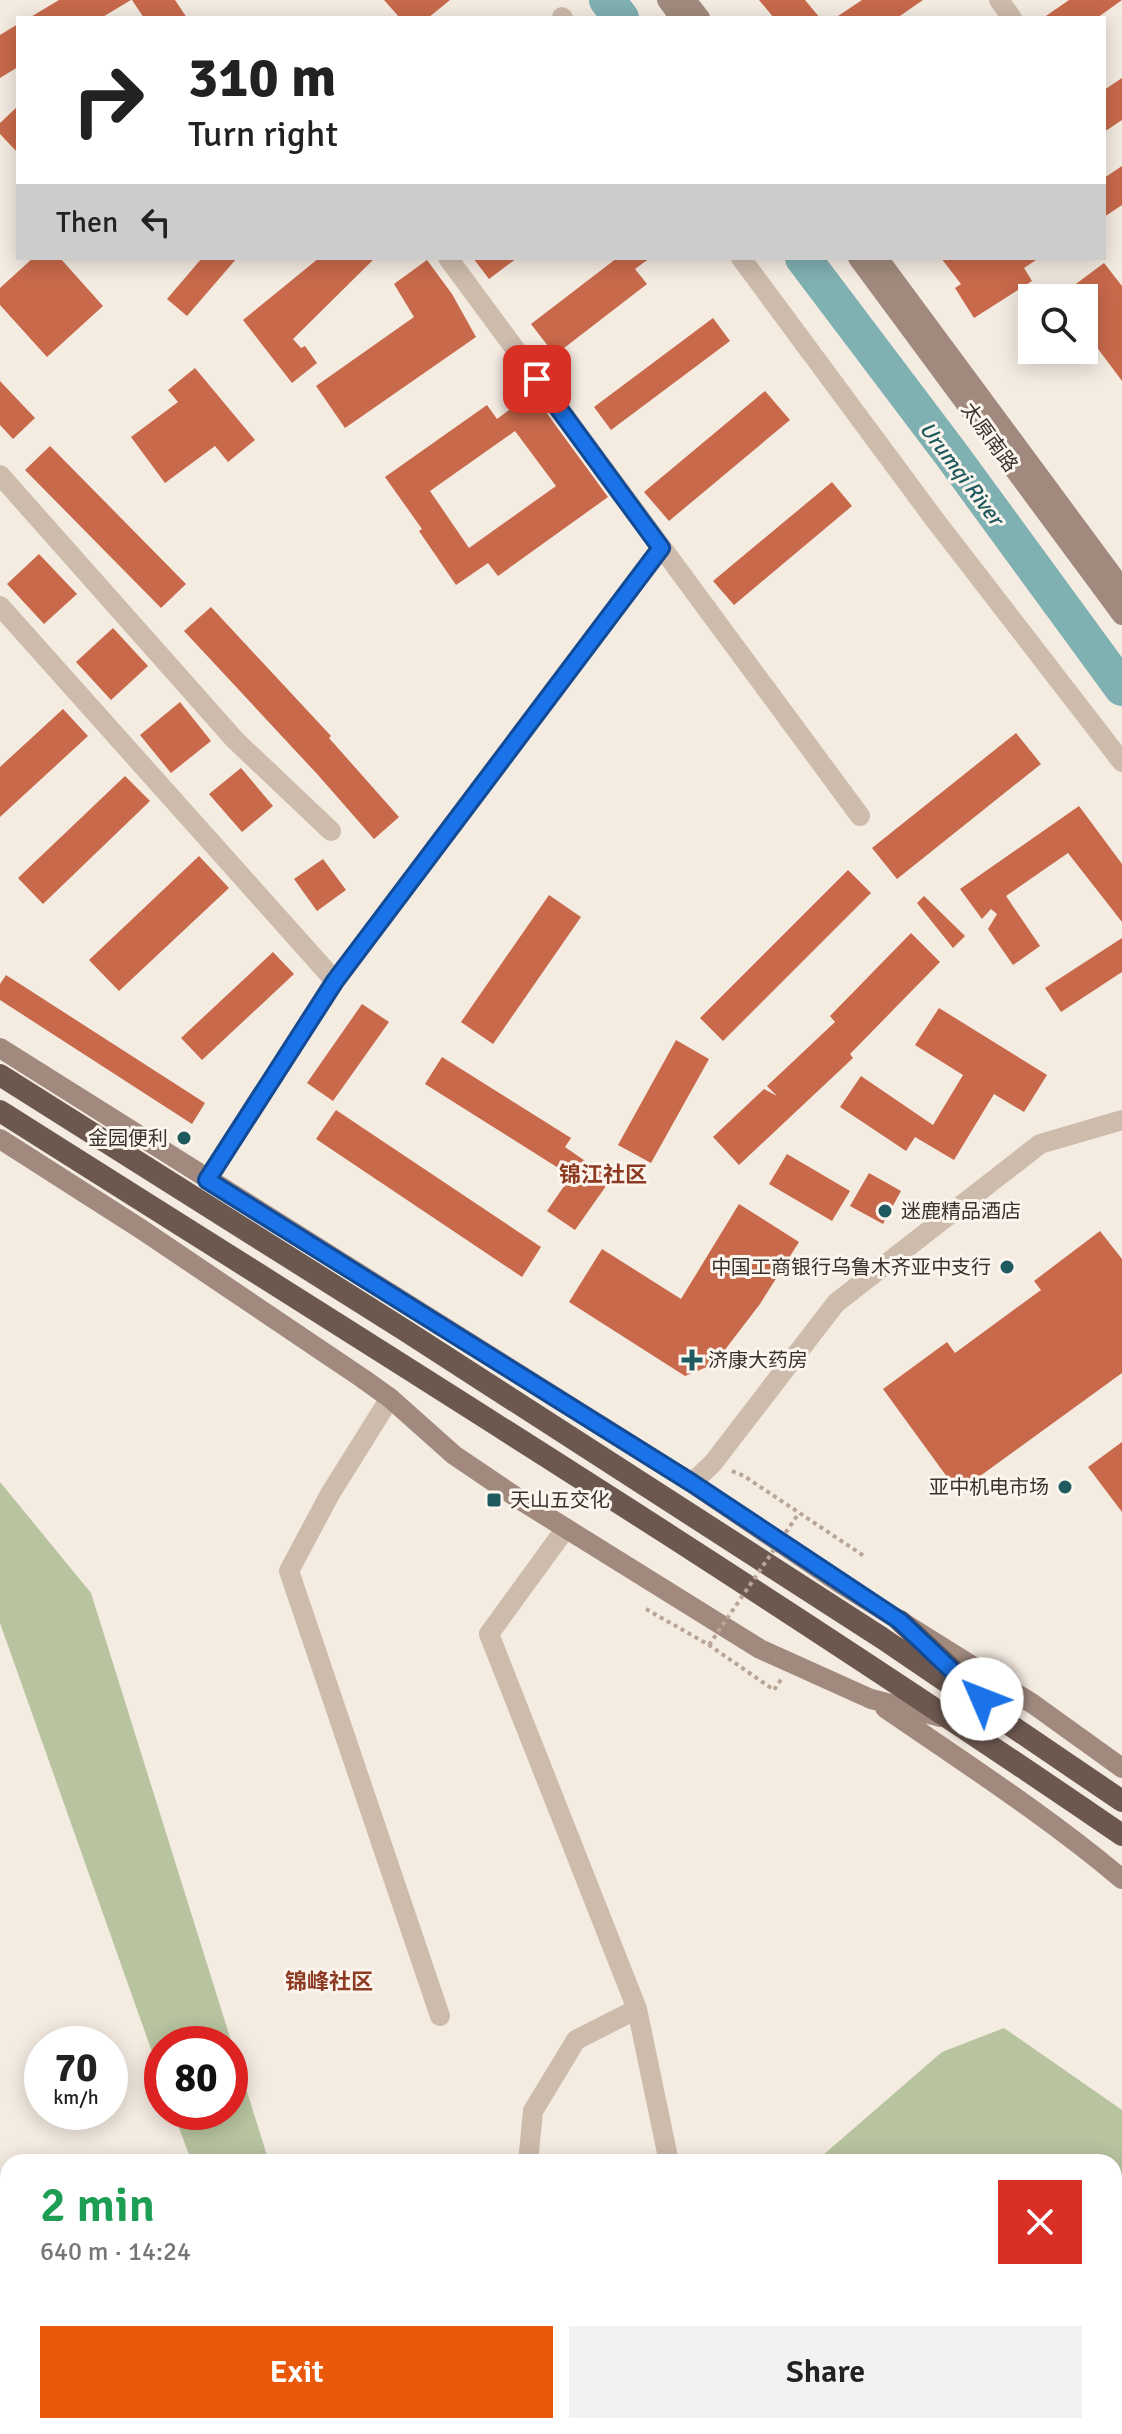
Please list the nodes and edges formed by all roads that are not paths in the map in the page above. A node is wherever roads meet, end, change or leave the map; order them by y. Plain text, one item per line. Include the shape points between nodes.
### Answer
1 (686, 0) edge
2 (698, 16) edge
3 (449, 260) edge
4 (742, 260) edge
5 (859, 260) edge
6 (879, 260) edge
7 (0, 475) edge
8 (661, 548) junction
9 (1122, 588) edge
10 (0, 606) edge
11 (1122, 615) edge
12 (1122, 762) edge
13 (860, 816) dead end
14 (331, 831) dead end
15 (335, 981) junction
16 (0, 1048) edge
17 (0, 1075) edge
18 (0, 1111) edge
19 (1122, 1120) edge
20 (0, 1139) edge
21 (207, 1180) junction
22 (390, 1398) junction
23 (692, 1483) junction
24 (566, 1528) junction
25 (900, 1621) junction
26 (871, 1699) junction
27 (1003, 1719) junction
28 (953, 1720) junction
29 (1122, 1768) edge
30 (1122, 1801) edge
31 (1122, 1835) edge
32 (1122, 1879) edge
33 (637, 2009) junction
34 (440, 2016) dead end
35 (529, 2154) edge
36 (667, 2154) edge

1 - 2 main road
3 - 8 street
4 - 12 street
5 - 11 main road, 太原南路
6 - 9 main road
7 - 14 street via 235,740
8 - 13 street
8 - 15 street
10 - 15 street
15 - 21 street
16 - 21 main road
17 - 27 highway
18 - 28 highway via 411,1368
19 - 23 street via 1040,1144 836,1303
20 - 22 main road
21 - 23 main road
22 - 24 main road via 454,1455
22 - 34 street via 289,1571
23 - 25 main road
24 - 26 main road via 760,1649
24 - 33 street via 489,1634
25 - 27 highway
25 - 29 main road via 1033,1704
26 - 28 main road
26 - 32 main road
27 - 30 highway
28 - 31 highway
33 - 35 street via 576,2040 533,2111
33 - 36 street

